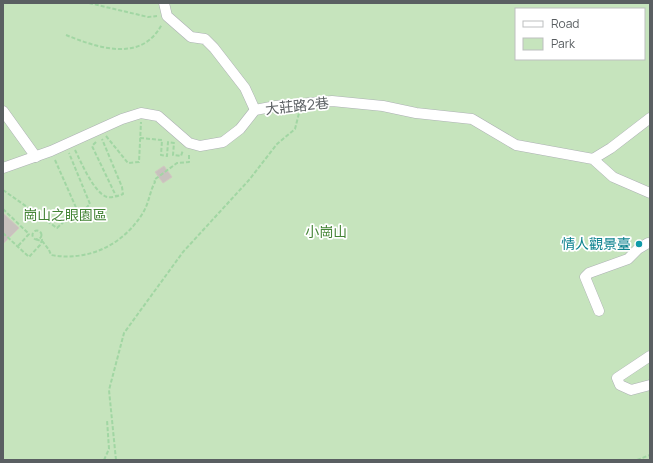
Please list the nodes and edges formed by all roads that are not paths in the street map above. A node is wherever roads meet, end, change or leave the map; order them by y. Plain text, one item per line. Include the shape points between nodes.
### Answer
1 (164, 3) edge
2 (255, 110) junction
3 (3, 111) edge
4 (650, 118) edge
5 (36, 157) junction
6 (593, 159) junction
7 (3, 168) edge
8 (650, 193) edge
9 (649, 243) edge
10 (599, 311) dead end
11 (650, 356) edge
12 (650, 385) edge

1 - 2 street via 166,16 191,37 205,39 214,48 245,88
2 - 5 street, 大莊路2巷 via 240,129 223,142 200,146 189,143 158,116 141,113
2 - 6 street, 大莊路2巷 via 301,103 348,102 416,113 459,116 472,119 516,145
3 - 5 street
4 - 6 street
5 - 7 street
6 - 8 street via 613,177
9 - 10 street via 638,249 628,260 589,273 585,277
11 - 12 street via 617,378 620,385 631,390

